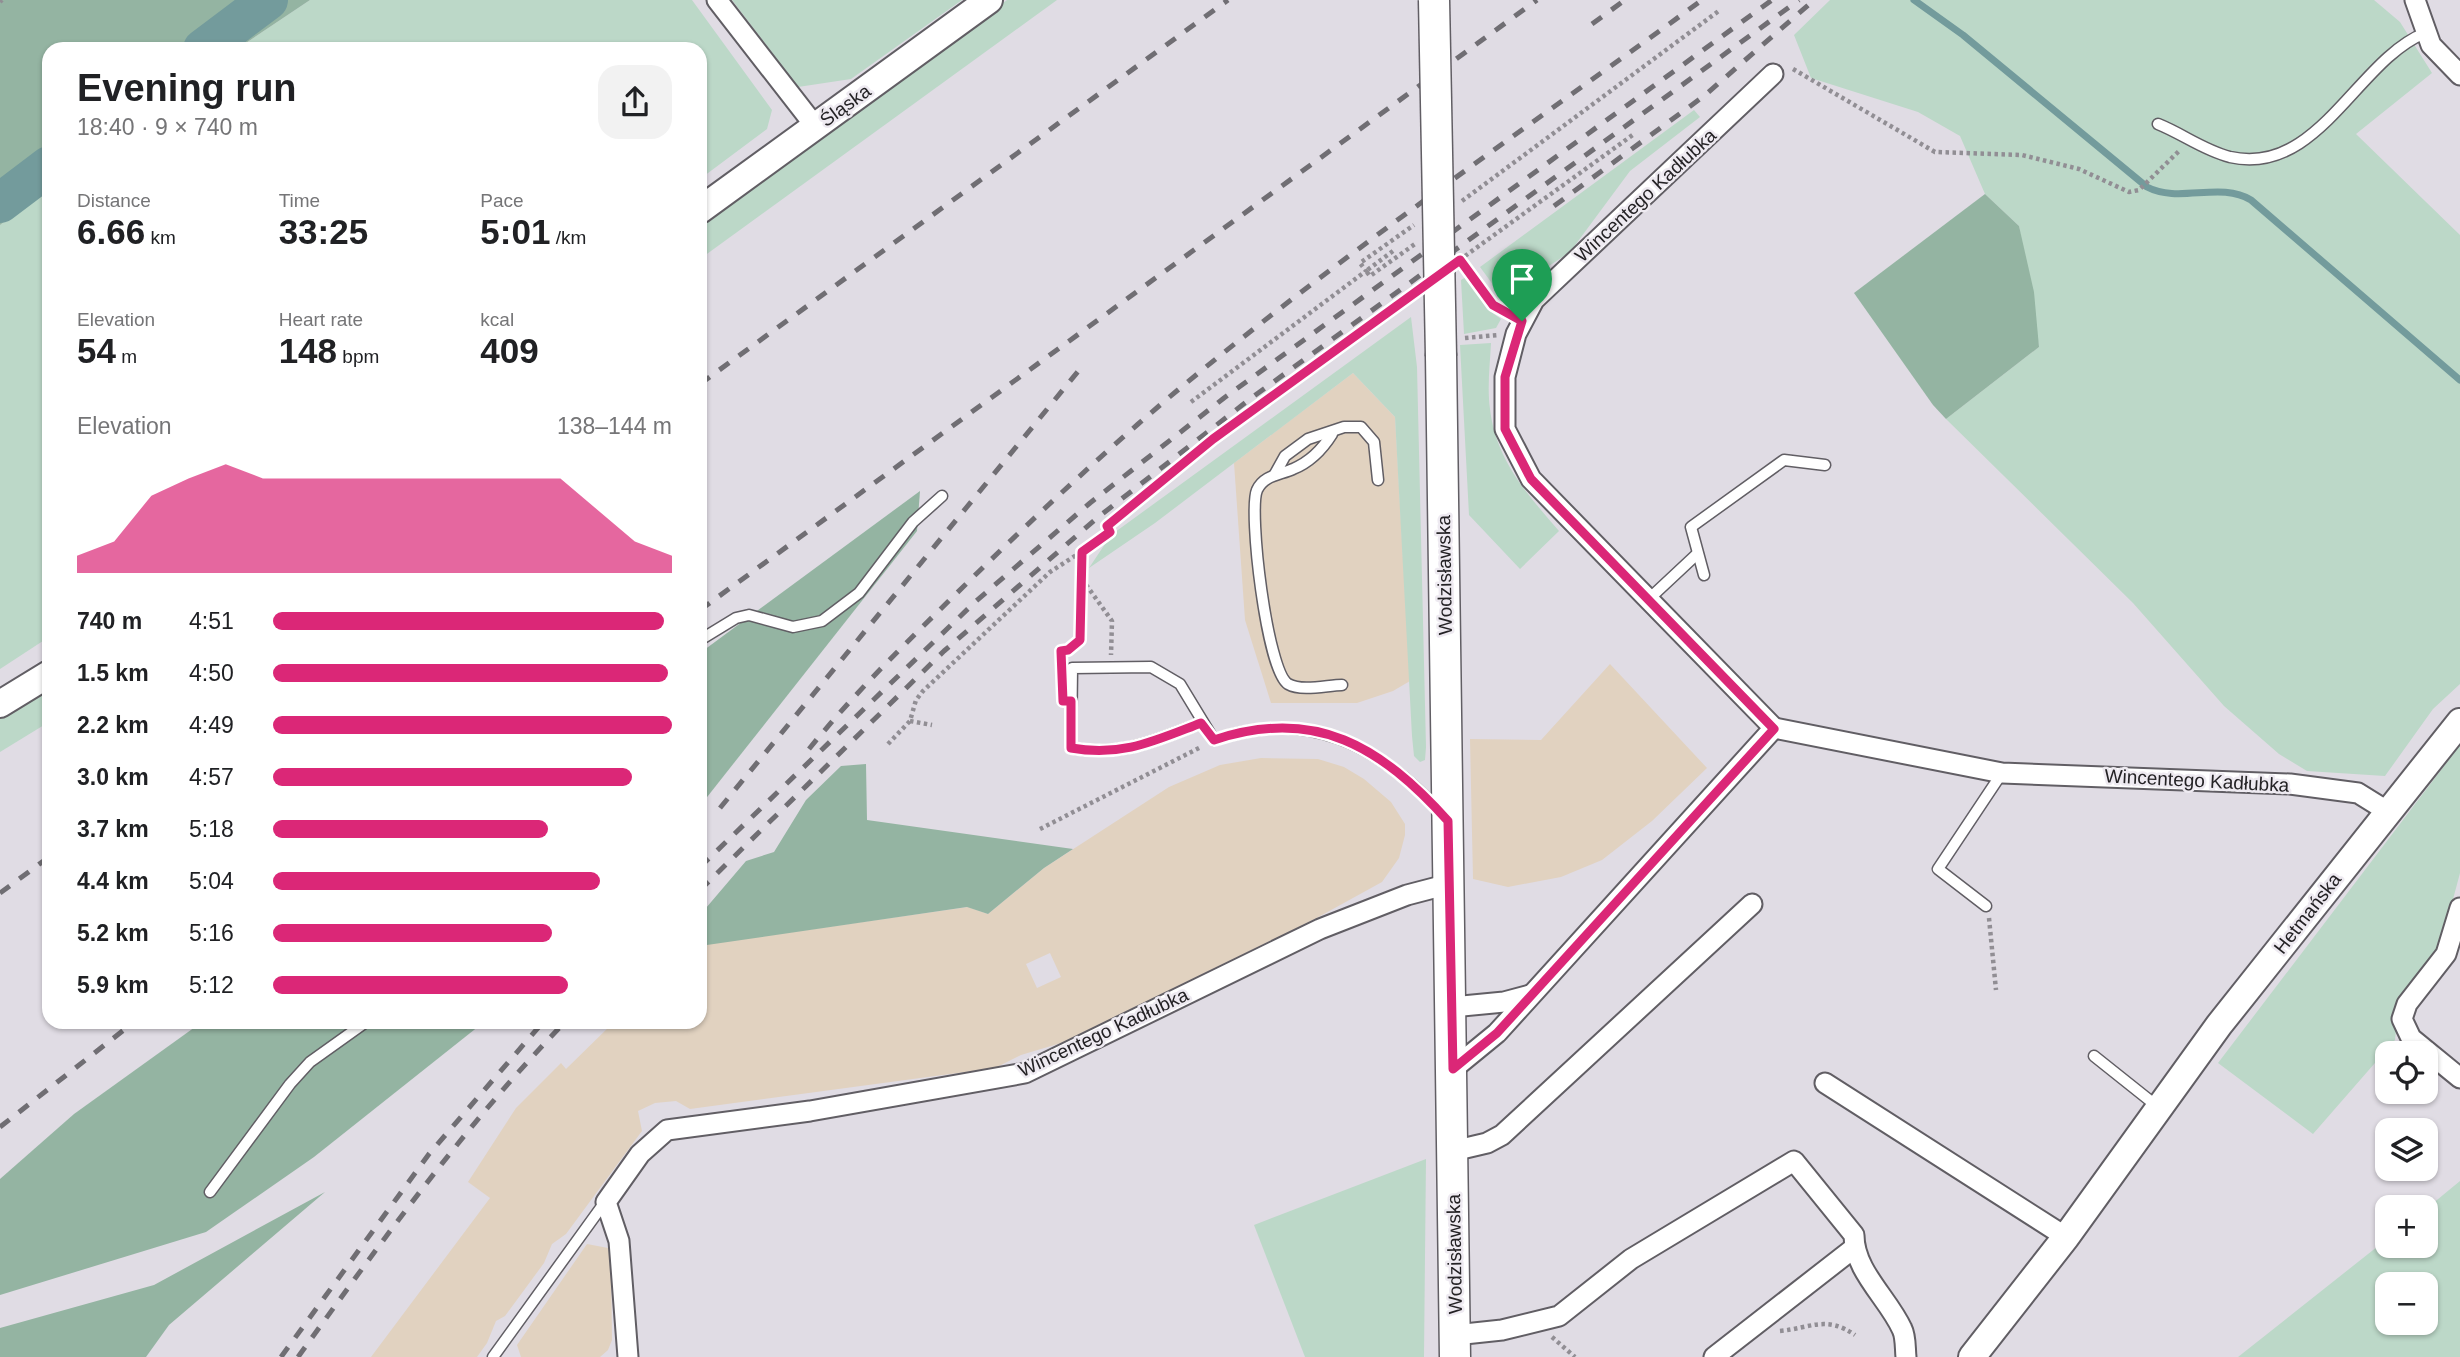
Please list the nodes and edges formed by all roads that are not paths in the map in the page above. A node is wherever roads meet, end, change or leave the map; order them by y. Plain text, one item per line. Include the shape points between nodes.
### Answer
1 (717, 0) edge
2 (989, 0) edge
3 (1434, 0) edge
4 (2415, 0) edge
5 (2425, 33) junction
6 (1773, 74) road end
7 (2460, 75) edge
8 (2158, 124) dead end
9 (815, 126) junction
10 (707, 205) edge
11 (1332, 434) junction
12 (1825, 465) dead end
13 (1275, 474) junction
14 (1378, 480) dead end
15 (942, 496) dead end
16 (1696, 555) junction
17 (1703, 575) dead end
18 (1650, 598) junction
19 (707, 636) edge
20 (42, 678) edge
21 (1342, 685) dead end
22 (0, 704) edge
23 (2460, 722) edge
24 (1201, 723) junction
25 (1774, 729) junction
26 (2002, 773) junction
27 (2386, 811) junction
28 (1448, 821) junction
29 (1449, 884) junction
30 (1752, 904) dead end
31 (1986, 906) road end
32 (2460, 908) edge
33 (1531, 994) junction
34 (1452, 1007) junction
35 (356, 1029) edge
36 (2094, 1056) dead end
37 (1453, 1069) junction
38 (2460, 1078) edge
39 (1825, 1083) dead end
40 (2158, 1107) junction
41 (1453, 1151) junction
42 (209, 1192) dead end
43 (606, 1202) junction
44 (2066, 1237) junction
45 (1854, 1248) junction
46 (1455, 1346) edge
47 (492, 1357) edge
48 (628, 1357) edge
49 (1714, 1357) edge
50 (1906, 1357) edge
51 (1972, 1357) edge

1 - 9 street
2 - 9 street, Śląska
3 - 28 main road, Wodzisławska, bridge via 1449,347
4 - 5 street
5 - 7 street
5 - 8 lane via 2393,50 2320,127 2289,148 2239,158 2211,151
6 - 18 street, Wincentego Kadłubka via 1534,300 1519,327 1505,377 1505,429 1531,479
9 - 10 street, Śląska
11 - 13 lane via 1319,453 1295,469
11 - 13 lane via 1308,439 1284,456
11 - 14 lane via 1353,426 1369,433
12 - 16 lane via 1784,460 1690,527
13 - 21 lane via 1261,484 1255,496 1263,617 1277,666 1287,684
15 - 19 lane via 913,522 859,593 822,621 793,627 749,615
16 - 17 lane
16 - 18 lane
18 - 25 street, Wincentego Kadłubka
20 - 22 street
23 - 27 street, Hetmańska
24 - 24 lane via 1180,684 1151,667 1072,668 1071,748 1101,754 1119,751
24 - 28 lane via 1214,740 1272,730 1334,734 1384,760 1413,782
25 - 26 street, Wincentego Kadłubka
25 - 33 street
26 - 27 street, Wincentego Kadłubka via 2290,784 2358,793
26 - 31 lane via 1938,869
27 - 40 street, Hetmańska
28 - 29 main road, Wodzisławska
29 - 34 main road, Wodzisławska
29 - 43 street, Wincentego Kadłubka via 1320,929 1025,1073 810,1111 667,1130 640,1154
30 - 41 street via 1502,1135
32 - 38 street via 2446,954 2407,1004 2402,1019 2411,1038
33 - 34 street via 1504,1002
33 - 37 street via 1490,1040
34 - 37 main road, Wodzisławska
35 - 42 lane via 310,1062 290,1084
36 - 40 lane
37 - 41 main road, Wodzisławska
39 - 44 street
40 - 44 street, Hetmańska
41 - 46 main road, Wodzisławska
43 - 47 lane, Wincentego Kadłubka
43 - 48 street via 619,1241
44 - 51 street, Hetmańska
45 - 46 street via 1854,1235 1794,1161 1631,1259 1559,1316
45 - 49 street
45 - 50 street via 1903,1331

